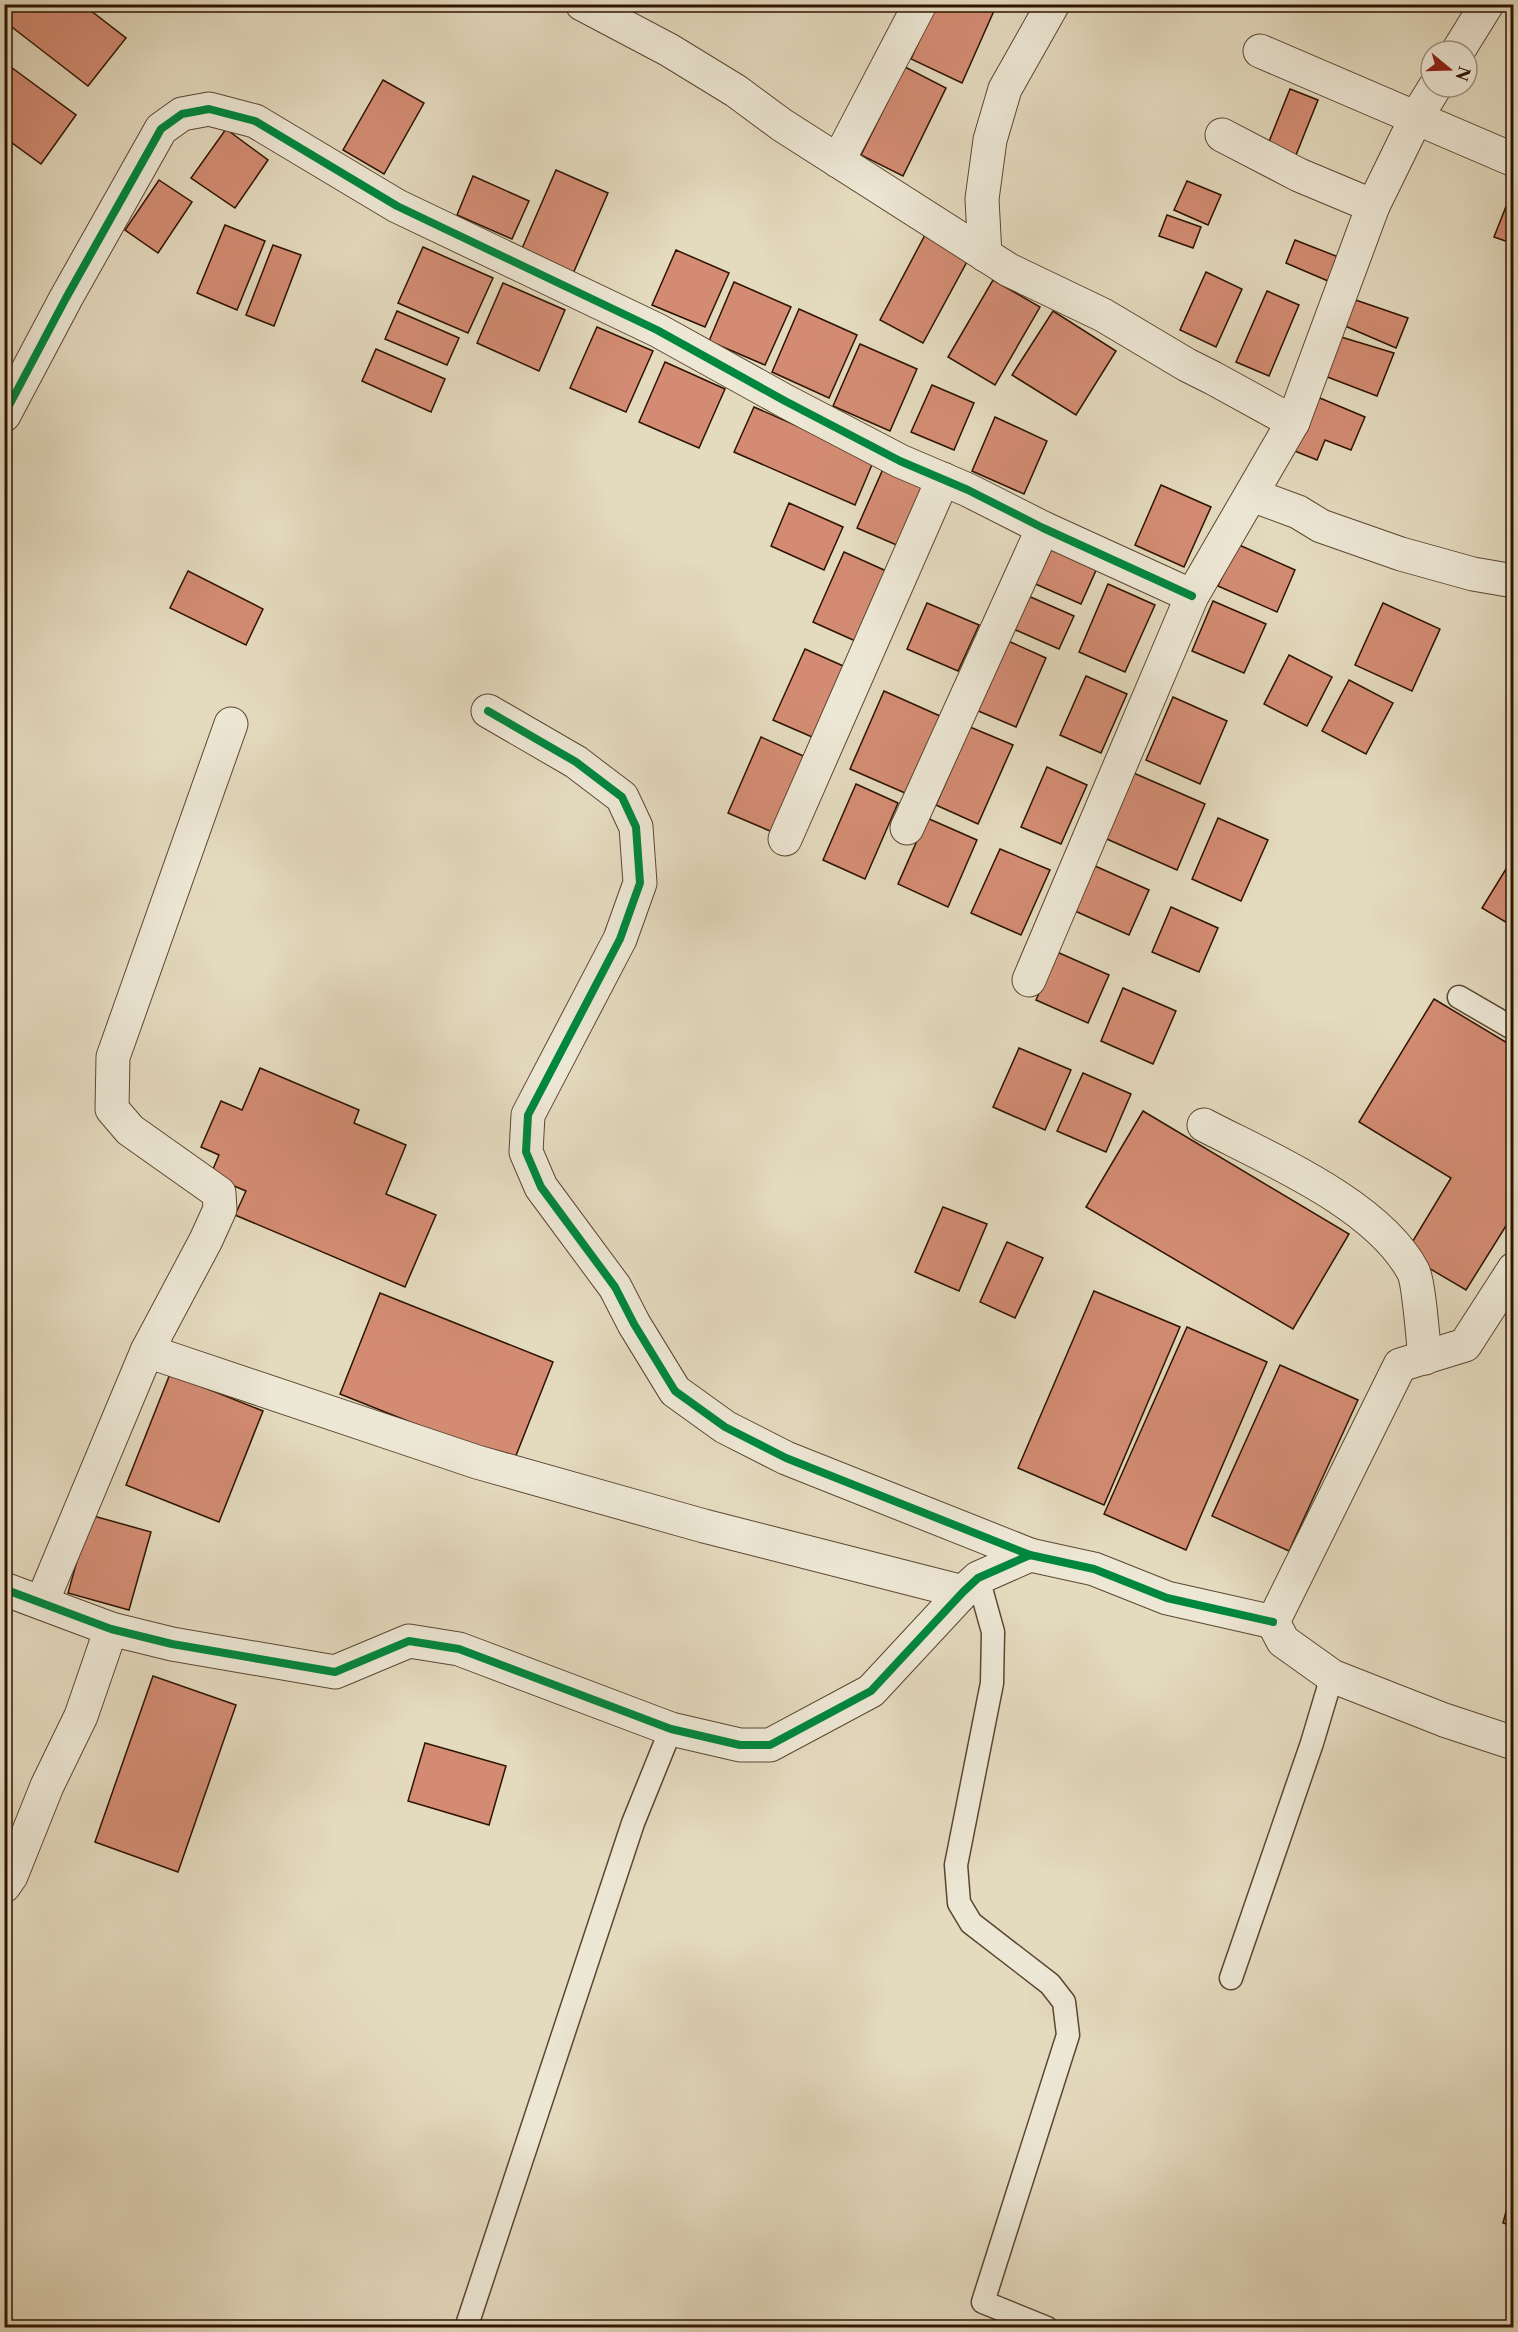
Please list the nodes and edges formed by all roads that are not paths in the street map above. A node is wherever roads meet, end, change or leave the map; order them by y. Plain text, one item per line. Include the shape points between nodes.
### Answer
1 (582, 4) edge
2 (920, 4) edge
3 (1053, 4) edge
4 (1487, 4) edge
5 (1500, 4) edge
6 (1514, 11) edge
7 (1465, 39) edge
8 (1260, 51) dead end
9 (1428, 99) edge
10 (1417, 117) junction
11 (1222, 135) dead end
12 (1514, 160) edge
13 (838, 161) junction
14 (1373, 206) junction
15 (985, 255) junction
16 (4, 415) edge
17 (1293, 422) junction
18 (943, 479) junction
19 (1252, 495) junction
20 (1043, 528) junction
21 (1514, 581) edge
22 (1192, 596) junction
23 (488, 711) dead end
24 (231, 724) dead end
25 (907, 828) dead end
26 (785, 839) dead end
27 (1029, 980) dead end
28 (1459, 997) dead end
29 (1514, 1029) edge
30 (1203, 1125) dead end
31 (1514, 1269) edge
32 (147, 1351) junction
33 (1425, 1358) junction
34 (1030, 1555) junction
35 (970, 1585) junction
36 (4, 1589) edge
37 (42, 1602) junction
38 (1273, 1622) junction
39 (111, 1629) junction
40 (1332, 1676) junction
41 (671, 1729) junction
42 (1514, 1743) edge
43 (4, 1886) edge
44 (1231, 1978) dead end
45 (466, 2328) edge
46 (1047, 2328) edge

1 - 13 street via 669,50
2 - 13 street
3 - 15 street via 1005,89 990,140 982,199
4 - 7 street
5 - 6 street
8 - 10 street
9 - 10 street
10 - 12 street
10 - 14 street
11 - 14 street via 1299,175
13 - 15 street
14 - 17 street
15 - 17 street via 1103,315
16 - 18 street via 161,129 182,114 209,109 255,121 397,206 657,330 827,423
17 - 19 street
18 - 20 street
18 - 26 street
19 - 21 street via 1298,512 1322,526 1401,554
19 - 22 street
20 - 22 street
20 - 25 street
22 - 27 street
23 - 34 street via 576,762 621,797 636,827 640,883 620,939 528,1115 526,1152 541,1187 615,1287 675,1391 725,1427 786,1458
24 - 32 street via 113,1057 112,1109 130,1130 219,1193 220,1209 206,1240
28 - 29 lane
30 - 33 street via 1329,1190 1386,1235 1414,1272
31 - 33 street via 1465,1345
32 - 35 street via 477,1462 704,1526
32 - 37 street
33 - 38 street via 1400,1365
34 - 35 street
34 - 38 street via 1094,1569 1167,1598
35 - 41 street via 871,1691 770,1745 740,1745
35 - 46 lane via 993,1632 992,1683 956,1865 959,1903 971,1923 1050,1984 1064,2002 1068,2035 983,2302
36 - 37 street
37 - 39 street
38 - 40 street via 1283,1641
39 - 41 street via 172,1644 335,1672 409,1641 459,1649
39 - 43 street via 81,1716
40 - 42 street
40 - 44 lane
41 - 45 lane via 633,1823

